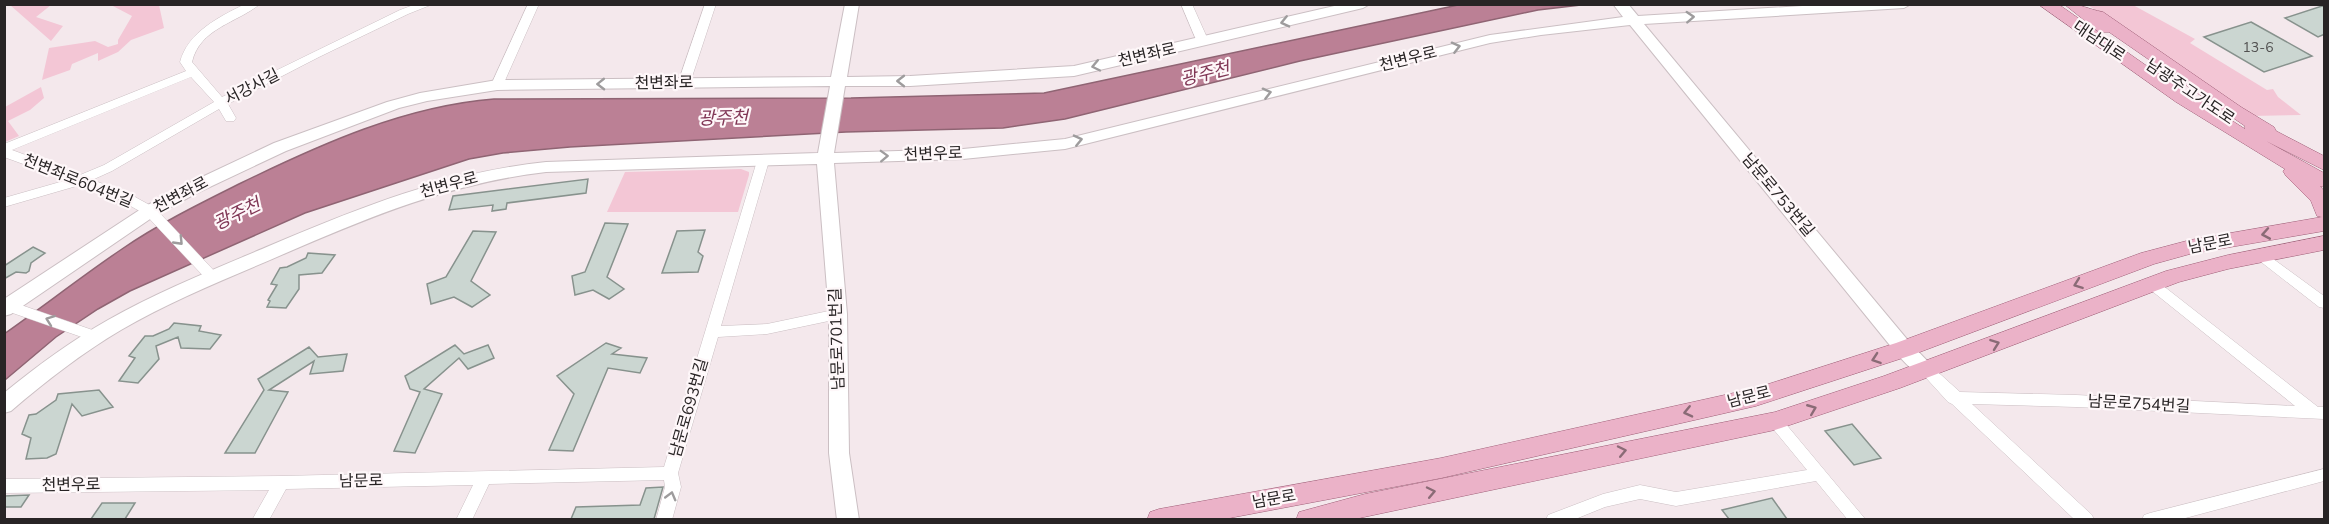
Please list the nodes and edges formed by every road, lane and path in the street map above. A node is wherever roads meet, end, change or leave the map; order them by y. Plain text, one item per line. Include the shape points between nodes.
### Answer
1 (255, 4) edge
2 (428, 4) edge
3 (534, 4) edge
4 (711, 4) edge
5 (852, 4) edge
6 (1186, 4) edge
7 (1363, 4) edge
8 (1620, 4) edge
9 (1904, 4) edge
10 (2046, 4) edge
11 (2060, 4) edge
12 (2072, 4) edge
13 (2080, 4) edge
14 (1632, 20) junction
15 (1203, 42) junction
16 (192, 72) junction
17 (839, 82) junction
18 (684, 83) junction
19 (497, 85) junction
20 (221, 103) junction
21 (230, 118) dead end
22 (4, 150) edge
23 (2274, 156) junction
24 (825, 158) junction
25 (763, 161) junction
26 (2325, 162) edge
27 (2325, 171) edge
28 (81, 180) junction
29 (2325, 181) edge
30 (4, 203) edge
31 (152, 214) junction
32 (2324, 225) edge
33 (2261, 255) junction
34 (209, 272) junction
35 (2152, 284) junction
36 (2325, 303) edge
37 (10, 307) edge
38 (838, 314) junction
39 (711, 332) junction
40 (96, 337) junction
41 (1904, 349) junction
42 (1925, 369) junction
43 (1953, 398) junction
44 (4, 405) edge
45 (2320, 413) edge
46 (1775, 420) junction
47 (670, 473) junction
48 (1820, 474) junction
49 (2325, 475) edge
50 (1395, 476) junction
51 (484, 478) junction
52 (281, 483) junction
53 (4, 486) edge
54 (1369, 509) edge
55 (260, 519) edge
56 (464, 519) edge
57 (664, 519) edge
58 (848, 519) edge
59 (1160, 519) edge
60 (1308, 519) edge
61 (1554, 519) edge
62 (1858, 519) edge
63 (2086, 519) edge
64 (2150, 519) edge

1 - 16 street via 229,17 192,45 186,62
2 - 20 street, 서강사길 via 336,44
3 - 19 street
4 - 18 street
5 - 17 street, 남문로701번길
6 - 15 street
7 -> 15 street, 천변좌로
8 - 14 street, 남문로753번길
14 -> 9 street, 천변우로
10 - 23 main road, 대남대로
11 - 27 main road, 남광주고가도로 via 2224,116
12 - 26 main road, 남광주고가도로 via 2217,105 2274,139
13 - 26 main road, 대남대로 via 2234,111
24 -> 14 street, 천변우로 via 1044,147 1490,39 1554,27
14 - 41 street, 남문로753번길
15 -> 17 street, 천변좌로 via 1042,75
16 - 20 street
16 - 22 street
17 - 18 street, 천변좌로
17 - 24 street, 남문로701번길
18 -> 19 street, 천변좌로
19 - 31 street, 천변좌로 via 393,105 257,156
20 - 21 street
20 - 28 street, 서강사길
22 - 28 street, 천변좌로604번길
23 - 29 main road, 대남대로
23 - 32 main road, 대남대로 via 2301,177 2319,198
24 - 25 street, 천변우로
24 - 38 street, 남문로701번길
25 - 34 street, 천변우로 via 546,167 482,175 424,191
25 - 39 street, 남문로693번길
28 - 30 street, 서강사길
28 - 31 street, 천변좌로604번길 via 120,195
31 -> 34 street, 천변좌로604번길
31 - 37 street, 천변좌로
32 - 33 main road, 남문로
32 -> 41 main road, 남문로 via 2190,247 2148,258
33 - 35 main road, 남문로
33 - 36 street
34 - 40 street, 천변우로
42 -> 35 main road, 남문로
35 - 45 street
40 -> 37 street
38 - 39 street via 767,329
38 - 58 street, 남문로701번길 via 839,453
39 - 47 street, 남문로693번길
40 - 44 street, 천변우로
41 - 42 street, 남문로753번길
41 -> 50 main road, 남문로 via 1756,397
42 - 43 street
46 -> 42 main road, 남문로
43 - 45 street, 남문로754번길 via 2076,400
43 - 63 street
46 - 48 street
54 -> 46 main road, 남문로
47 - 51 street, 남문로
57 -> 47 street, 남문로693번길 via 674,488
48 - 61 street via 1676,499 1640,492
48 - 62 street
49 - 64 street
50 - 54 main road via 1399,485 1381,491
50 - 59 main road, 남문로
51 - 52 street, 남문로
51 - 56 street
52 - 53 street, 천변우로
52 - 55 street
54 - 60 main road, 남문로

